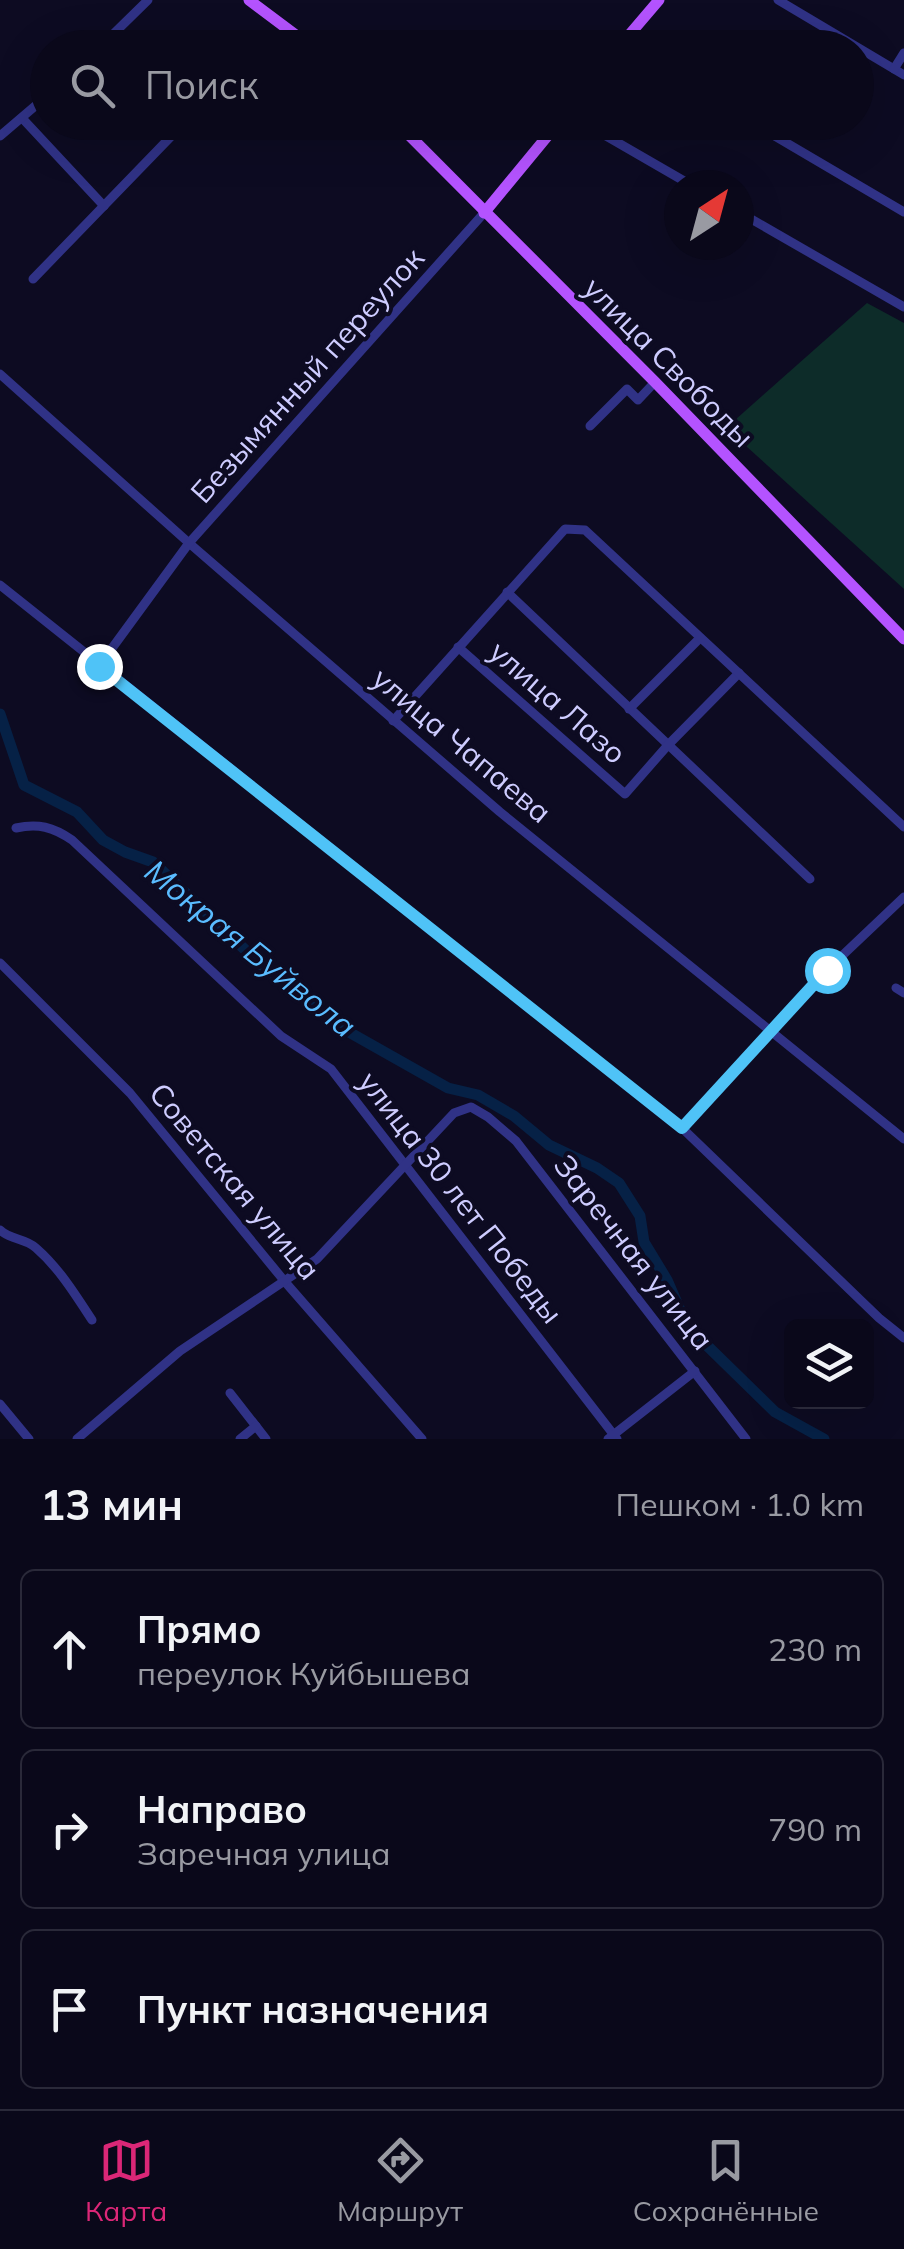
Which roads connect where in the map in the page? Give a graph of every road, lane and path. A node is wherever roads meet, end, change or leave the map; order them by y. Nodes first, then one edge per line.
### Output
1 (249, 0) edge
2 (659, 0) edge
3 (778, 0) edge
4 (148, 1) edge
5 (118, 30) edge
6 (289, 30) edge
7 (636, 30) edge
8 (828, 30) edge
9 (904, 53) edge
10 (874, 57) edge
11 (894, 69) junction
12 (904, 75) edge
13 (30, 111) edge
14 (22, 118) junction
15 (30, 127) edge
16 (0, 136) edge
17 (42, 140) edge
18 (168, 140) edge
19 (413, 140) edge
20 (544, 140) edge
21 (613, 140) edge
22 (782, 140) edge
23 (665, 170) edge
24 (104, 206) junction
25 (904, 212) edge
26 (484, 213) junction
27 (754, 221) edge
28 (32, 279) dead end
29 (904, 308) edge
30 (0, 374) edge
31 (656, 382) junction
32 (590, 426) dead end
33 (189, 543) junction
34 (0, 585) edge
35 (507, 592) junction
36 (700, 638) junction
37 (904, 639) edge
38 (458, 647) junction
39 (99, 666) junction
40 (739, 674) junction
41 (629, 709) junction
42 (394, 721) junction
43 (668, 745) junction
44 (904, 827) edge
45 (16, 828) dead end
46 (810, 879) dead end
47 (904, 897) edge
48 (0, 963) edge
49 (772, 1031) junction
50 (682, 1128) junction
51 (904, 1139) edge
52 (404, 1163) junction
53 (0, 1230) edge
54 (286, 1283) junction
55 (92, 1320) dead end
56 (904, 1338) edge
57 (694, 1371) junction
58 (230, 1394) dead end
59 (0, 1404) edge
60 (256, 1426) junction
61 (613, 1438) edge
62 (30, 1439) edge
63 (76, 1439) edge
64 (240, 1439) edge
65 (266, 1439) edge
66 (422, 1439) edge
67 (746, 1439) edge

1 - 6 main road
2 - 7 main road
3 - 8 street
4 - 5 street
9 - 11 street
10 - 11 street
11 - 12 street
13 - 14 street
14 - 15 street
14 - 16 street
17 - 24 street
18 - 24 street
19 - 26 main road, улица Свободы
20 - 26 main road, Безымянный переулок
21 - 23 street
22 - 25 street
24 - 28 street
26 - 31 main road, улица Свободы
26 - 33 street, Безымянный переулок
27 - 29 street
30 - 33 street, улица Чапаева
31 - 32 street
31 - 37 main road, улица Свободы
33 - 39 street, Безымянный переулок
33 - 42 street, улица Чапаева
34 - 39 street
35 - 36 street
35 - 38 street
35 - 41 street
36 - 40 street
36 - 41 street
38 - 42 street
38 - 43 street, улица Лазо
39 - 50 street
40 - 43 street
40 - 44 street
41 - 43 street
42 - 49 street, улица Чапаева
43 - 46 street
45 - 52 street, улица 30 лет Победы
47 - 49 street
48 - 54 street, Советская улица
49 - 50 street
49 - 51 street, улица Чапаева
50 - 56 street
52 - 54 street
52 - 57 street, Заречная улица
52 - 61 street, улица 30 лет Победы
53 - 55 street
54 - 63 street
54 - 66 street, Советская улица
57 - 61 street
57 - 67 street, Заречная улица
58 - 60 street
59 - 62 street
60 - 64 street
60 - 65 street

